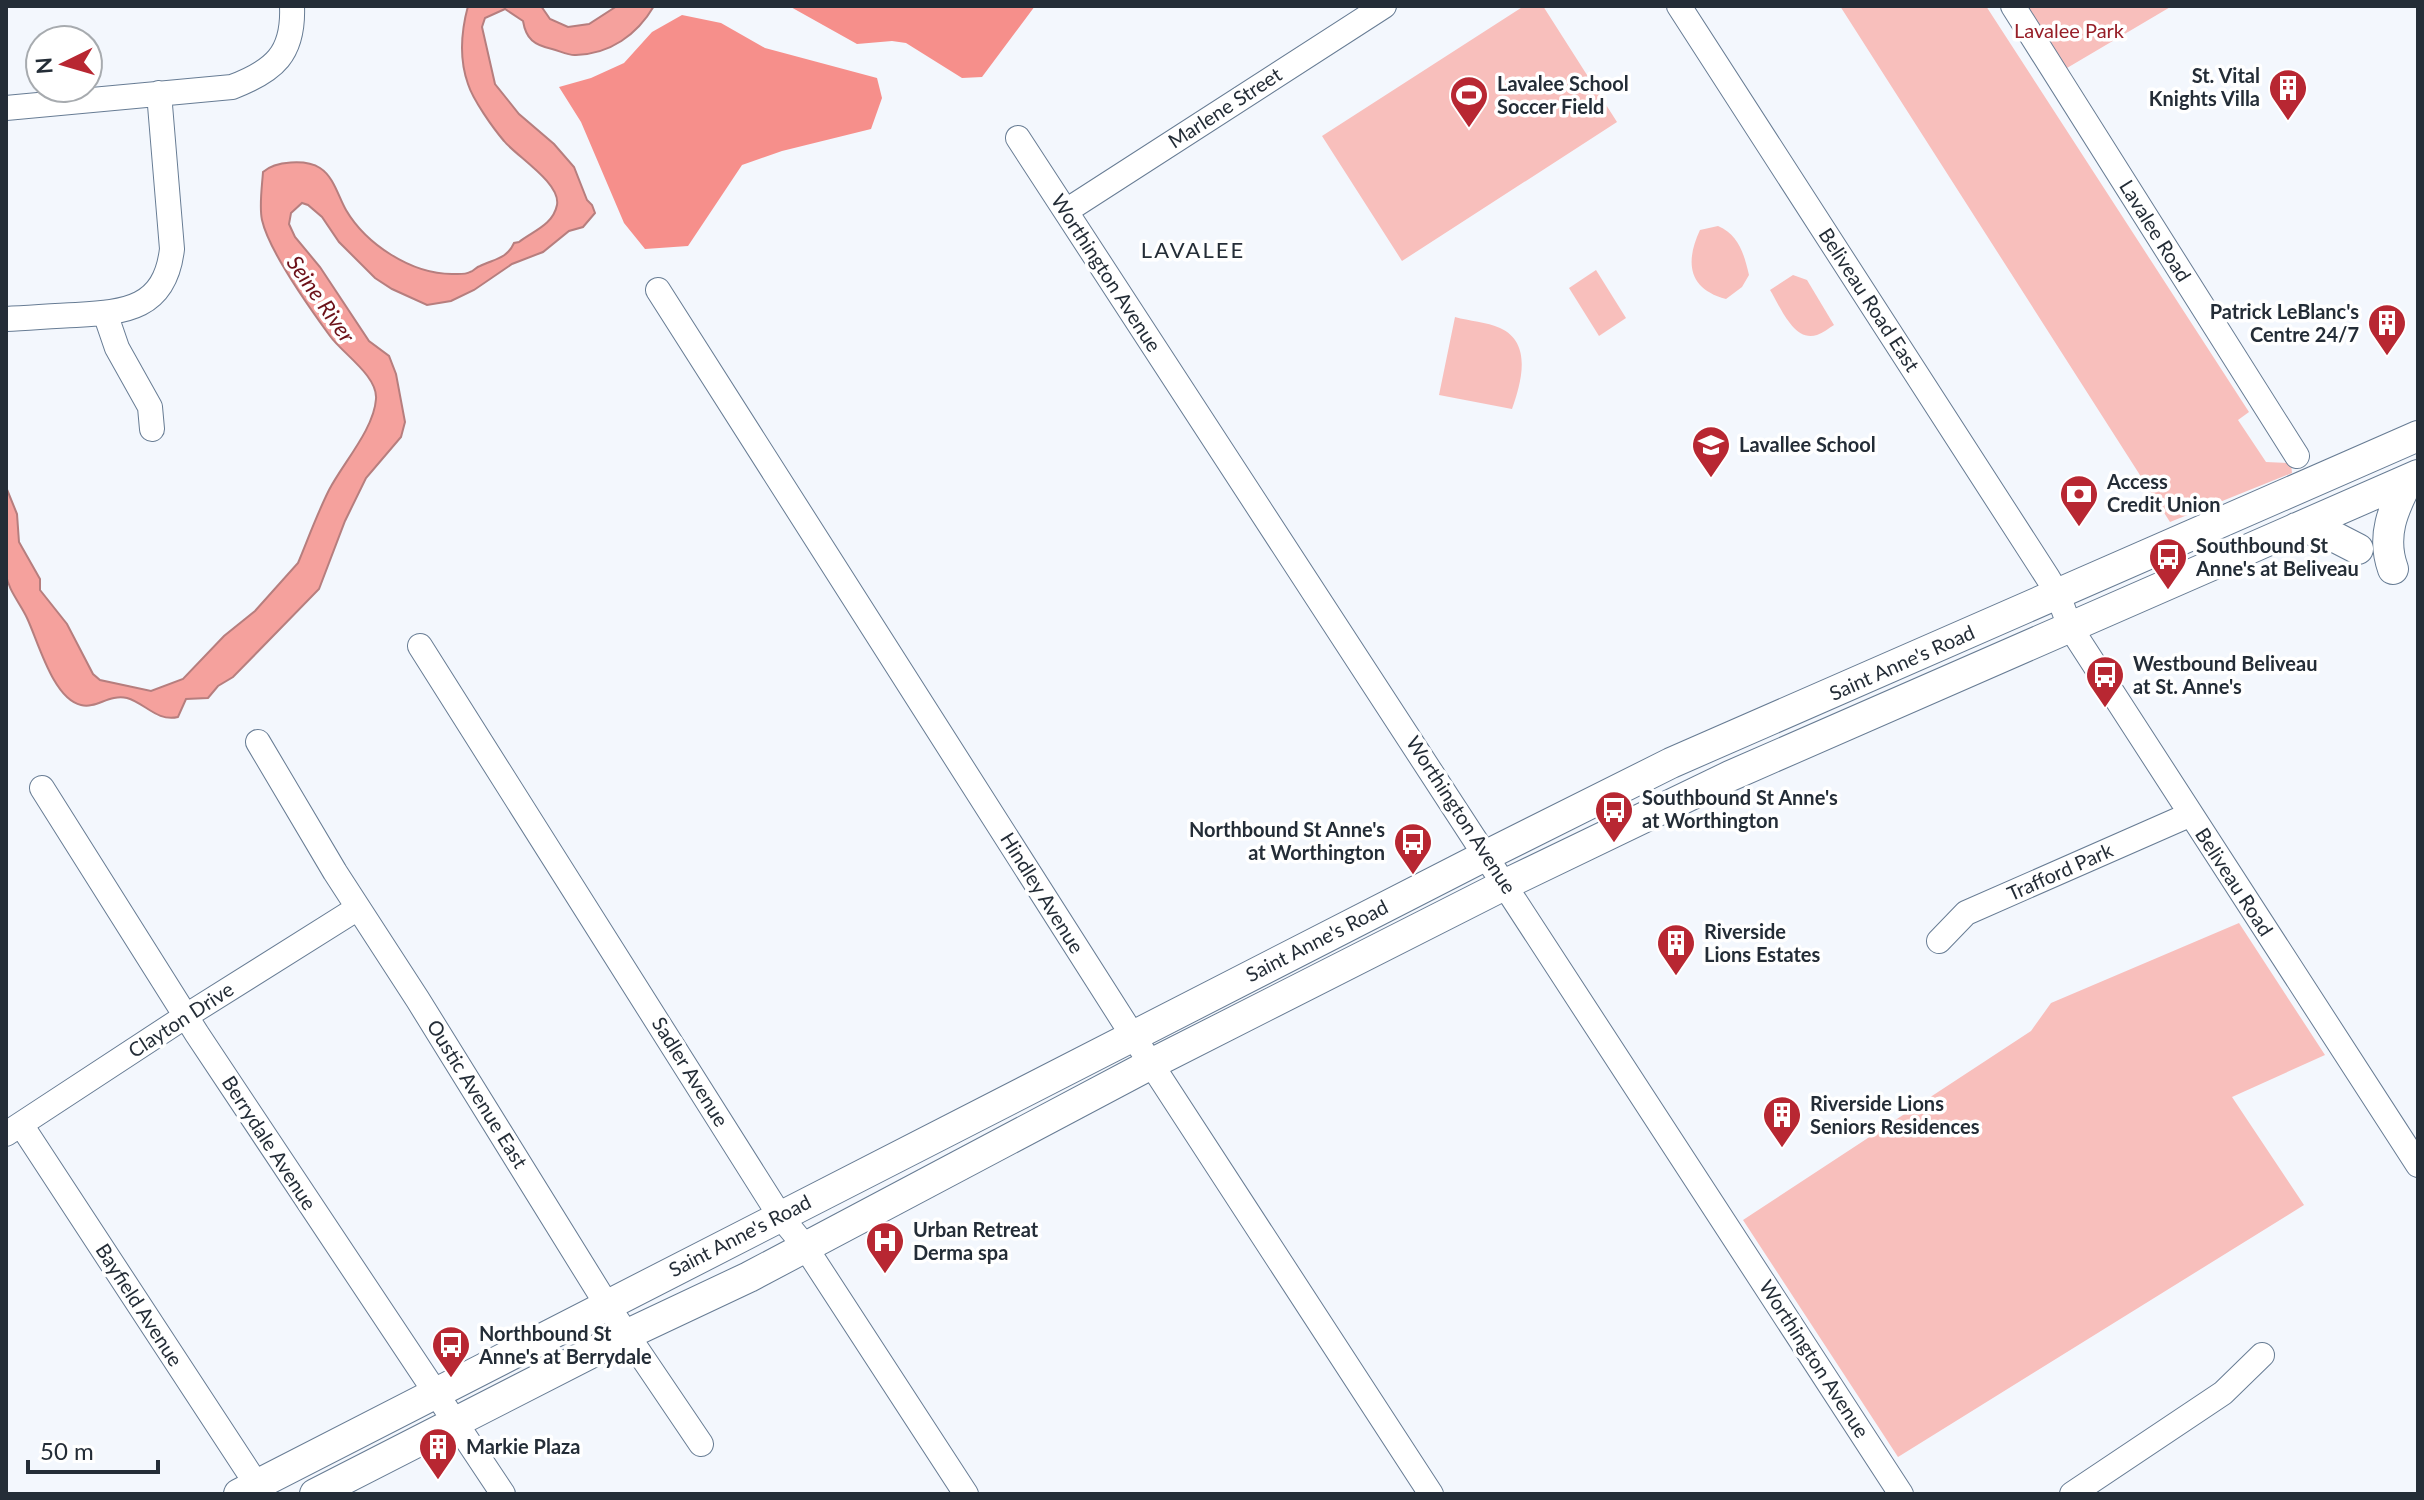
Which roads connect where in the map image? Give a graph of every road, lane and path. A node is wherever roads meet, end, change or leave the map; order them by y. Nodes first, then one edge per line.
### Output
1 (292, 6) edge
2 (1384, 6) edge
3 (1679, 6) edge
4 (2013, 6) edge
5 (159, 93) junction
6 (6, 108) edge
7 (1018, 138) dead end
8 (1066, 211) junction
9 (658, 290) dead end
10 (105, 313) junction
11 (6, 319) edge
12 (152, 429) dead end
13 (2418, 436) edge
14 (2297, 456) dead end
15 (2413, 477) edge
16 (2296, 528) junction
17 (2358, 549) dead end
18 (2393, 569) dead end
19 (2058, 595) junction
20 (2070, 627) junction
21 (420, 646) dead end
22 (258, 742) dead end
23 (42, 788) dead end
24 (2189, 815) junction
25 (1487, 855) junction
26 (1506, 884) junction
27 (358, 908) junction
28 (1939, 941) dead end
29 (186, 1016) junction
30 (1133, 1036) junction
31 (1151, 1064) junction
32 (14, 1130) edge
33 (2418, 1165) edge
34 (780, 1216) junction
35 (804, 1245) junction
36 (607, 1305) junction
37 (628, 1334) junction
38 (2262, 1355) dead end
39 (434, 1394) junction
40 (457, 1423) junction
41 (701, 1444) dead end
42 (248, 1489) edge
43 (315, 1494) edge
44 (503, 1494) edge
45 (966, 1494) edge
46 (1431, 1494) edge
47 (1901, 1494) edge
48 (2072, 1494) edge

1 - 5 street
2 - 8 street, Marlene Street
3 - 19 street, Beliveau Road East
4 - 14 street, Lavalee Road
5 - 6 street
5 - 10 street
7 - 8 street, Worthington Avenue
8 - 25 street, Worthington Avenue
9 - 30 street, Hindley Avenue
10 - 11 street
10 - 12 street
13 - 19 main road, Saint Anne's Road
15 - 16 main road, Saint Anne's Road
15 - 18 main road
16 - 17 main road
16 - 20 main road, Saint Anne's Road
19 - 20 street, Beliveau Road
19 - 25 main road, Saint Anne's Road
20 - 24 street, Beliveau Road
20 - 26 main road, Saint Anne's Road
21 - 34 street, Sadler Avenue
22 - 27 street, Oustic Avenue East
23 - 29 street, Berrydale Avenue
24 - 28 street, Trafford Park
24 - 33 street, Beliveau Road
25 - 26 street, Worthington Avenue
25 - 30 main road, Saint Anne's Road
26 - 31 main road, Saint Anne's Road
26 - 47 street, Worthington Avenue
27 - 29 street, Clayton Drive
27 - 36 street, Oustic Avenue East
29 - 32 street, Clayton Drive
29 - 39 street, Berrydale Avenue
30 - 31 street, Hindley Avenue
30 - 34 main road, Saint Anne's Road
31 - 35 main road, Saint Anne's Road
31 - 46 street, Hindley Avenue
32 - 42 street, Bayfield Avenue
34 - 35 street, Sadler Avenue
34 - 36 main road, Saint Anne's Road
35 - 37 main road, Saint Anne's Road
35 - 45 street, Sadler Avenue
36 - 37 street, Oustic Avenue East
36 - 39 main road, Saint Anne's Road
37 - 40 main road, Saint Anne's Road
37 - 41 street, Oustic Avenue East
38 - 48 street
39 - 40 street, Berrydale Avenue
39 - 42 main road, Saint Anne's Road
40 - 43 main road, Saint Anne's Road
40 - 44 street, Berrydale Avenue

